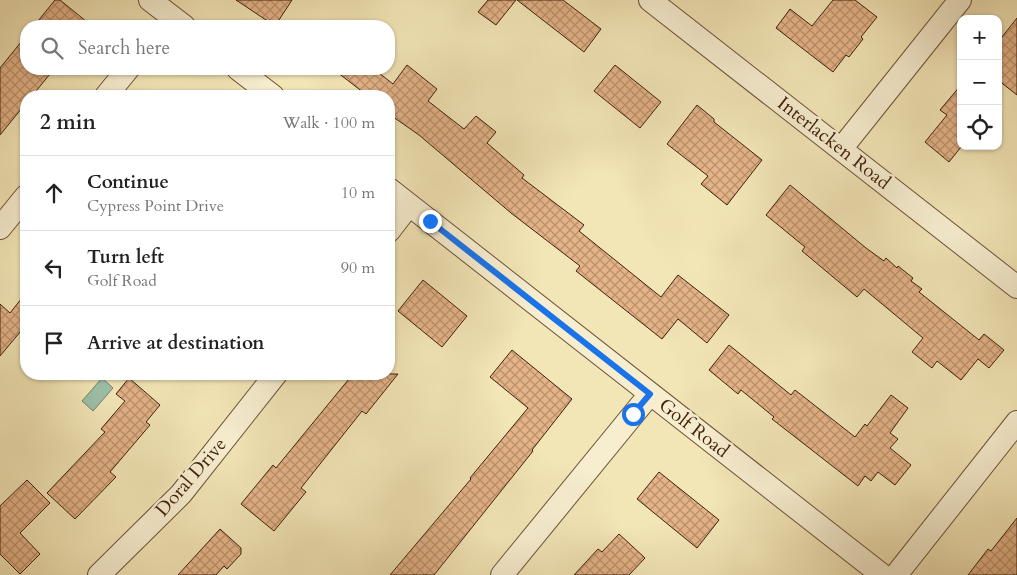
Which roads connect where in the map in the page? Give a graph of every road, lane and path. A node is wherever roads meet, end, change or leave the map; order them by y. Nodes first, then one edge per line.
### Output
1 (150, 0) edge
2 (650, 0) edge
3 (960, 0) edge
4 (175, 17) edge
5 (123, 75) edge
6 (246, 75) edge
7 (111, 90) edge
8 (265, 90) edge
9 (841, 149) junction
10 (395, 194) edge
11 (20, 203) edge
12 (409, 205) junction
13 (395, 223) edge
14 (0, 228) edge
15 (1017, 287) edge
16 (271, 380) edge
17 (650, 394) junction
18 (1017, 422) edge
19 (99, 575) edge
20 (502, 575) edge
21 (882, 575) edge
22 (896, 575) edge

1 - 4 street
2 - 9 street, Interlacken Road
3 - 9 street
5 - 7 street
6 - 8 street
9 - 15 street, Interlacken Road
10 - 12 street, Golf Road
11 - 14 street
12 - 13 street
12 - 17 street, Golf Road
16 - 19 street, Doral Drive
17 - 20 street
17 - 21 street, Golf Road
18 - 22 street

